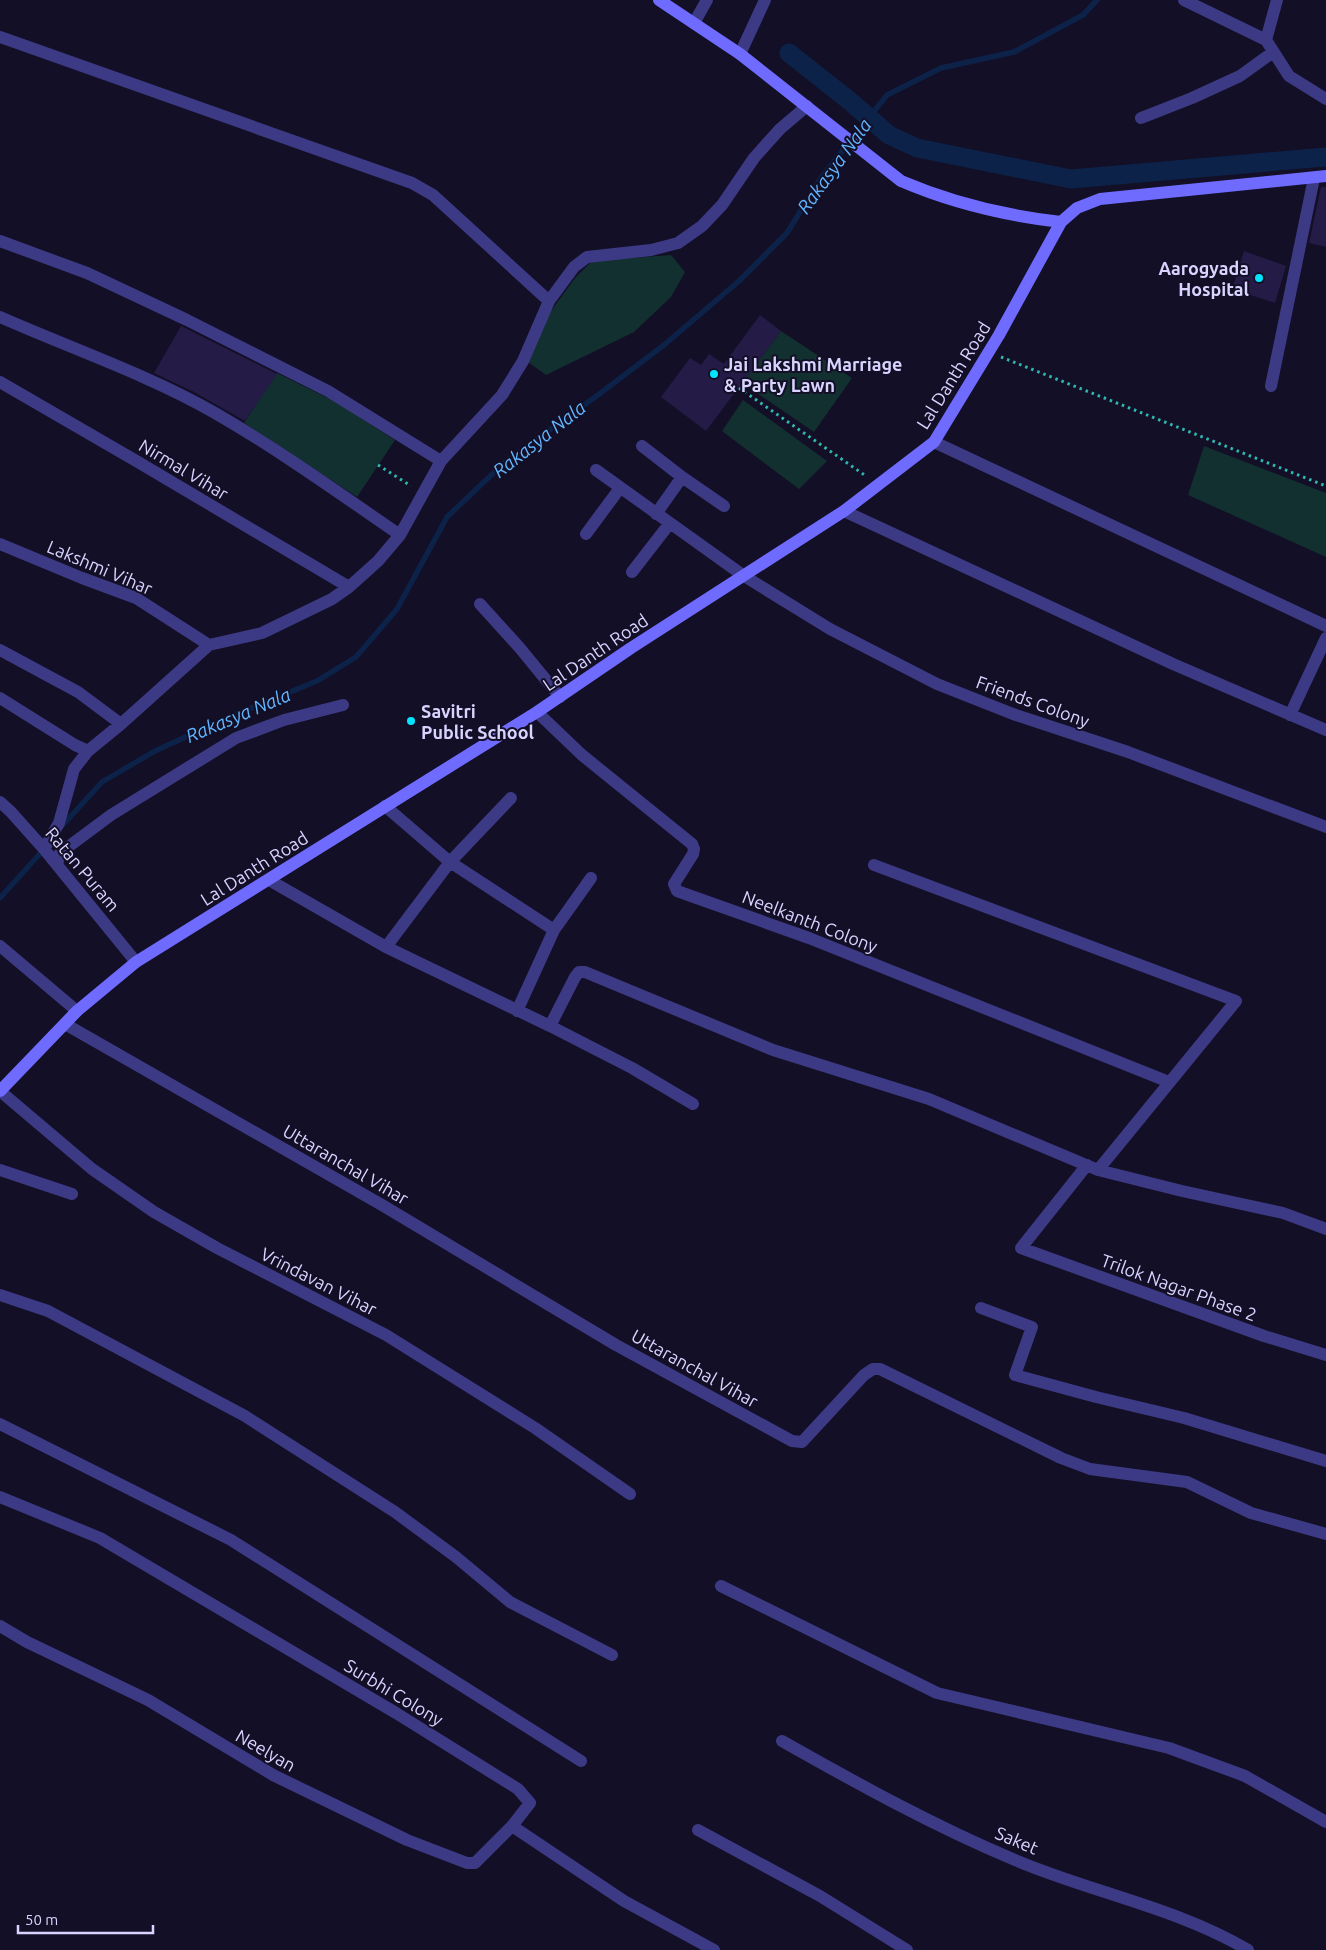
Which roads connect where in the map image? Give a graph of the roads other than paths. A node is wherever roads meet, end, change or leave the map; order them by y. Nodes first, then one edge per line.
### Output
1 (659, 0) edge
2 (707, 0) edge
3 (765, 0) edge
4 (1184, 0) edge
5 (1277, 0) edge
6 (694, 23) junction
7 (0, 37) edge
8 (1266, 40) junction
9 (1273, 52) junction
10 (740, 54) junction
11 (1326, 99) edge
12 (807, 106) junction
13 (1141, 118) dead end
14 (1320, 177) edge
15 (1061, 222) junction
16 (0, 240) edge
17 (549, 301) junction
18 (0, 317) edge
19 (0, 382) edge
20 (1271, 386) dead end
21 (934, 442) junction
22 (642, 446) dead end
23 (441, 461) junction
24 (596, 470) dead end
25 (682, 477) junction
26 (620, 488) junction
27 (724, 506) dead end
28 (844, 511) junction
29 (656, 514) junction
30 (670, 524) junction
31 (586, 534) dead end
32 (400, 535) junction
33 (0, 544) edge
34 (632, 572) dead end
35 (744, 576) junction
36 (349, 587) junction
37 (480, 604) dead end
38 (1326, 626) edge
39 (1326, 638) edge
40 (209, 644) junction
41 (0, 650) edge
42 (560, 697) junction
43 (0, 698) edge
44 (343, 705) dead end
45 (537, 712) junction
46 (1290, 714) junction
47 (121, 724) junction
48 (1326, 730) edge
49 (88, 751) junction
50 (511, 798) dead end
51 (0, 802) edge
52 (385, 806) junction
53 (1326, 826) edge
54 (44, 849) junction
55 (450, 862) junction
56 (57, 864) junction
57 (874, 865) dead end
58 (591, 878) dead end
59 (269, 880) junction
60 (554, 930) junction
61 (0, 946) edge
62 (386, 947) junction
63 (136, 962) junction
64 (517, 1011) junction
65 (77, 1012) junction
66 (65, 1024) junction
67 (550, 1026) junction
68 (1169, 1082) junction
69 (0, 1091) edge
70 (693, 1104) dead end
71 (1093, 1167) junction
72 (0, 1170) edge
73 (72, 1194) dead end
74 (1326, 1229) edge
75 (0, 1295) edge
76 (981, 1308) dead end
77 (1326, 1355) edge
78 (0, 1424) edge
79 (1326, 1461) edge
80 (630, 1494) dead end
81 (0, 1497) edge
82 (1326, 1534) edge
83 (720, 1586) dead end
84 (0, 1626) edge
85 (612, 1655) dead end
86 (782, 1741) dead end
87 (581, 1761) dead end
88 (1326, 1822) edge
89 (512, 1826) junction
90 (698, 1830) dead end
91 (714, 1950) edge
92 (907, 1950) edge
93 (1248, 1950) edge

1 - 6 street
2 - 6 street
3 - 10 street
4 - 8 street
5 - 8 street
6 - 10 street
7 - 17 street
8 - 9 street
9 - 11 street
9 - 13 street
10 - 12 street
12 - 15 street
12 - 17 street
14 - 15 street
14 - 20 street
15 - 21 street, Lal Danth Road
16 - 23 street
17 - 23 street
18 - 32 street
19 - 36 street, Nirmal Vihar
21 - 28 street, Lal Danth Road
21 - 38 street
22 - 25 street
23 - 32 street
24 - 26 street, Friends Colony
25 - 27 street
25 - 29 street
26 - 29 street, Friends Colony
26 - 31 street
28 - 35 street, Lal Danth Road
28 - 46 street
29 - 30 street, Friends Colony
30 - 34 street
30 - 35 street, Friends Colony
32 - 36 street
33 - 40 street, Lakshmi Vihar
35 - 42 street, Lal Danth Road
35 - 53 street, Friends Colony
36 - 40 street
37 - 42 street
39 - 46 street
40 - 47 street
41 - 47 street
42 - 45 street, Lal Danth Road
43 - 49 street
44 - 56 street
45 - 52 street, Lal Danth Road
45 - 68 street, Neelkanth Colony
46 - 48 street
47 - 49 street
49 - 54 street
50 - 55 street
51 - 54 street, Ratan Puram
52 - 55 street
52 - 59 street, Lal Danth Road
54 - 56 street, Ratan Puram
55 - 60 street
55 - 62 street
56 - 63 street, Ratan Puram
57 - 68 street
58 - 60 street
59 - 62 street
59 - 63 street, Lal Danth Road
60 - 64 street
61 - 65 street
62 - 64 street
63 - 65 street, Lal Danth Road
64 - 67 street
65 - 66 street, Lal Danth Road
66 - 69 street, Lal Danth Road
66 - 82 street, Uttaranchal Vihar
67 - 70 street
67 - 71 street
68 - 71 street
69 - 80 street, Vrindavan Vihar
71 - 74 street
71 - 77 street, Trilok Nagar Phase 2
72 - 73 street
75 - 85 street
76 - 79 street
78 - 87 street
81 - 89 street, Surbhi Colony
83 - 88 street
84 - 89 street, Neelyan
86 - 93 street, Saket
89 - 91 street
90 - 92 street

